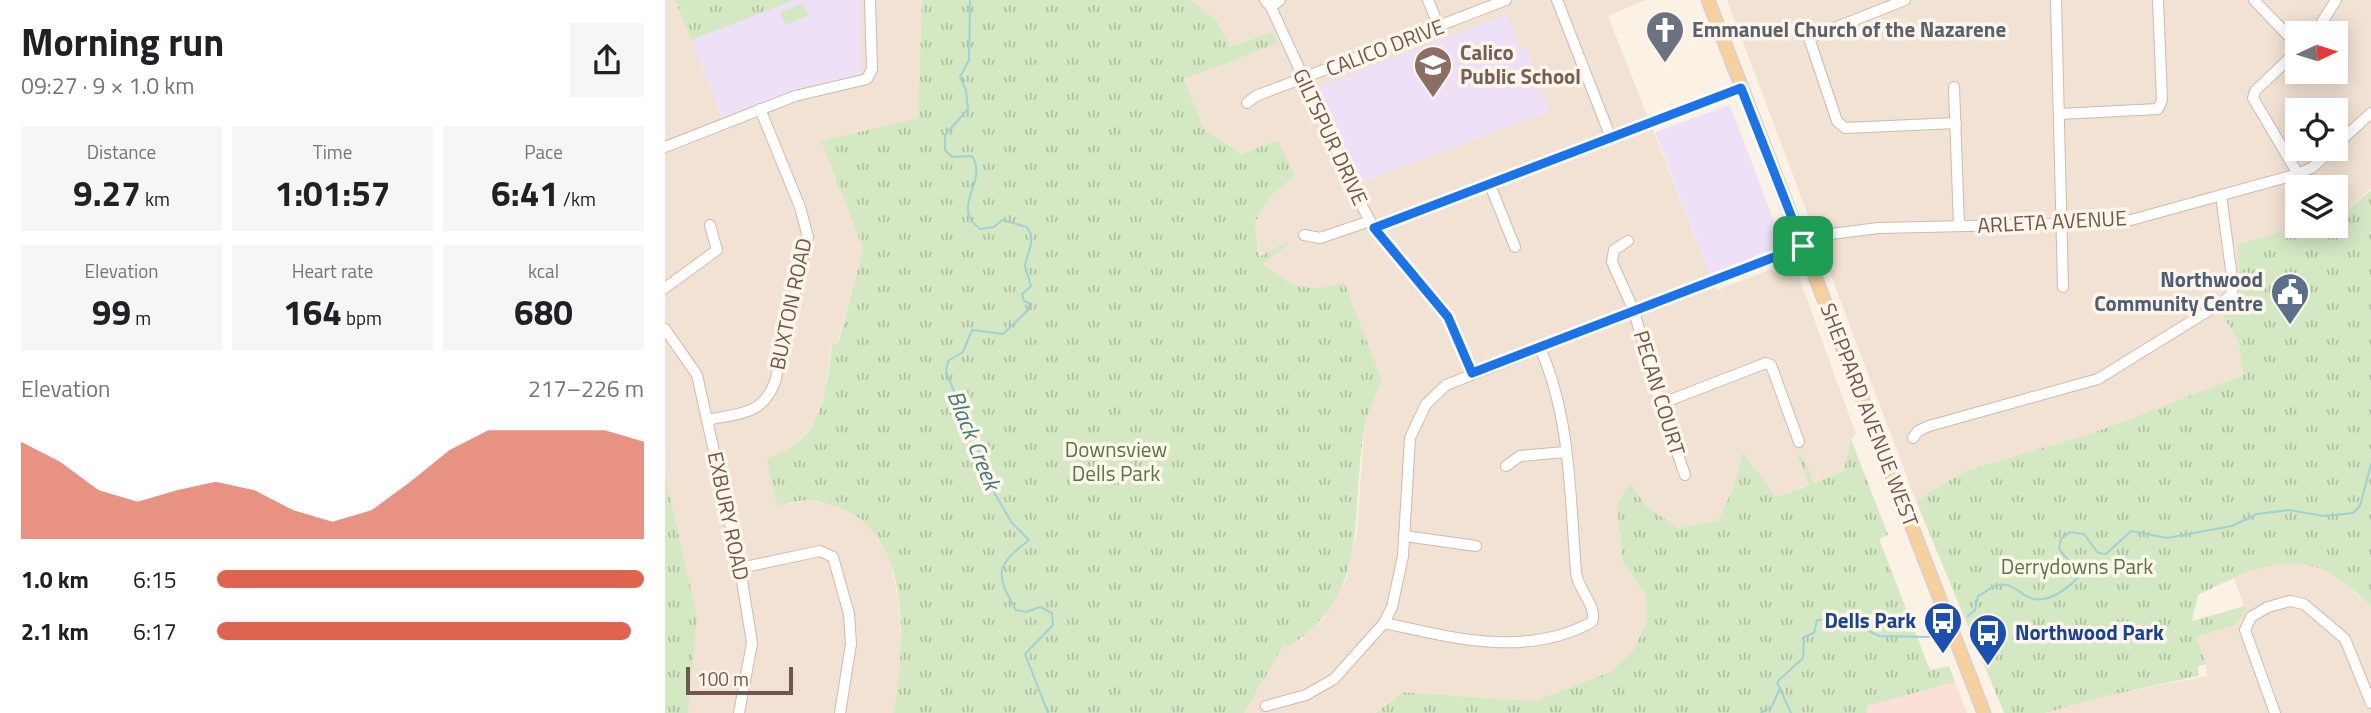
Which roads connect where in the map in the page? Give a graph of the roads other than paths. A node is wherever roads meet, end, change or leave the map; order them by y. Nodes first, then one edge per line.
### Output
1 (870, 0) edge
2 (1428, 0) edge
3 (1506, 0) edge
4 (1557, 0) edge
5 (1708, 0) edge
6 (1905, 0) edge
7 (2056, 0) edge
8 (2158, 0) edge
9 (2254, 0) edge
10 (2336, 0) edge
11 (1272, 2) edge
12 (2323, 21) edge
13 (1439, 27) junction
14 (2285, 34) edge
15 (2285, 61) edge
16 (1304, 79) junction
17 (1741, 88) junction
18 (1954, 88) dead end
19 (1247, 103) dead end
20 (760, 109) junction
21 (2371, 113) edge
22 (2059, 114) junction
23 (1956, 123) junction
24 (2348, 134) edge
25 (1611, 138) junction
26 (665, 146) edge
27 (2319, 161) edge
28 (2298, 174) junction
29 (1490, 185) junction
30 (2221, 195) junction
31 (1372, 224) junction
32 (2062, 224) junction
33 (710, 225) dead end
34 (1959, 226) junction
35 (1304, 235) dead end
36 (1628, 241) dead end
37 (1803, 246) junction
38 (1515, 247) dead end
39 (2063, 287) dead end
40 (665, 288) edge
41 (1634, 311) junction
42 (665, 329) edge
43 (1540, 348) junction
44 (1472, 373) junction
45 (1660, 404) junction
46 (707, 420) junction
47 (1913, 438) dead end
48 (1800, 442) dead end
49 (1566, 452) junction
50 (1506, 466) dead end
51 (1685, 475) dead end
52 (1405, 536) junction
53 (1476, 546) dead end
54 (740, 568) junction
55 (1384, 623) junction
56 (2370, 696) edge
57 (1266, 706) dead end
58 (739, 713) edge
59 (840, 713) edge
60 (1984, 713) edge
61 (2275, 713) edge

1 - 20 street
2 - 13 street
3 - 13 street, CALICO DRIVE
4 - 25 street
5 - 17 main road, SHEPPARD AVENUE WEST
6 - 23 street
7 - 22 street
8 - 22 street
9 - 14 street
10 - 12 street
11 - 16 street, GILTSPUR DRIVE
13 - 16 street, CALICO DRIVE
15 - 28 street
16 - 19 street, CALICO DRIVE
16 - 31 street, GILTSPUR DRIVE
17 - 25 street
17 - 37 main road, SHEPPARD AVENUE WEST
18 - 23 street
20 - 26 street
20 - 46 street, BUXTON ROAD
21 - 24 street
22 - 32 street
23 - 34 street
25 - 29 street
27 - 28 street, ARLETA AVENUE
28 - 30 street, ARLETA AVENUE
29 - 31 street
29 - 38 street
30 - 32 street, ARLETA AVENUE
30 - 47 street
31 - 35 street
31 - 44 street, GILTSPUR DRIVE
32 - 34 street, ARLETA AVENUE
32 - 39 street
33 - 40 street
34 - 37 street, ARLETA AVENUE
36 - 41 street, PECAN COURT
37 - 41 street, ARLETA AVENUE
37 - 60 main road, SHEPPARD AVENUE WEST
41 - 43 street, ARLETA AVENUE
41 - 45 street, PECAN COURT
42 - 46 street, EXBURY ROAD
43 - 44 street, ARLETA AVENUE
43 - 49 street
44 - 52 street, ARLETA AVENUE
45 - 48 street
45 - 51 street, PECAN COURT
46 - 54 street, EXBURY ROAD
49 - 50 street
49 - 55 street
52 - 53 street
52 - 55 street, ARLETA AVENUE
54 - 58 street, EXBURY ROAD
54 - 59 street
55 - 57 street
56 - 61 street

